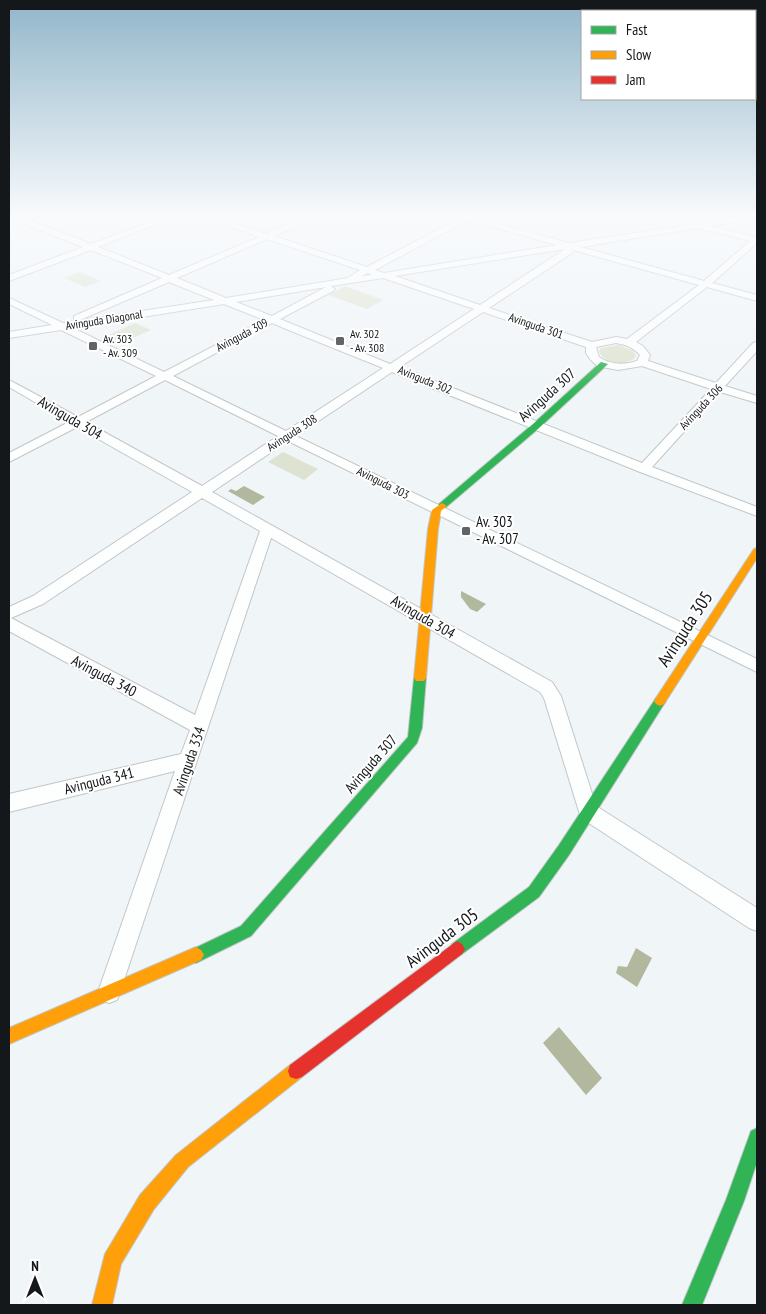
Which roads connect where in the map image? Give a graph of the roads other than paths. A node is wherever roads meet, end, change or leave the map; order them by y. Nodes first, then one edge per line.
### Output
1 (159, 274) edge
2 (177, 274) edge
3 (357, 274) edge
4 (382, 274) edge
5 (397, 274) edge
6 (534, 274) edge
7 (675, 274) edge
8 (717, 274) edge
9 (387, 276) junction
10 (168, 278) junction
11 (343, 283) junction
12 (707, 283) junction
13 (757, 298) edge
14 (9, 301) edge
15 (225, 301) junction
16 (483, 308) junction
17 (272, 319) junction
18 (62, 326) junction
19 (9, 335) edge
20 (630, 342) junction
21 (591, 345) junction
22 (757, 345) edge
23 (642, 363) junction
24 (604, 364) junction
25 (393, 368) junction
26 (163, 376) junction
27 (10, 385) edge
28 (720, 388) junction
29 (757, 400) edge
30 (76, 421) junction
31 (536, 426) junction
32 (288, 435) junction
33 (9, 458) edge
34 (644, 469) junction
35 (202, 492) junction
36 (437, 510) junction
37 (757, 512) edge
38 (267, 530) junction
39 (757, 551) edge
40 (9, 613) edge
41 (425, 618) junction
42 (9, 622) edge
43 (701, 638) junction
44 (757, 666) edge
45 (201, 727) junction
46 (189, 760) junction
47 (9, 804) edge
48 (588, 812) junction
49 (757, 920) edge
50 (109, 992) junction
51 (9, 1036) edge
52 (757, 1137) edge
53 (102, 1305) edge
54 (692, 1305) edge

1 - 10 street, Avinguda 302
2 - 10 street
3 - 11 street, Avinguda 309
4 - 9 street, Avinguda 301
5 - 9 street, Avinguda Diagonal
6 - 16 street, Avinguda 308
7 - 12 street
8 - 12 street
9 - 11 street, Avinguda Diagonal
9 - 16 street, Avinguda 301
10 - 15 street, Avinguda 302
10 - 18 street
11 - 15 street, Avinguda Diagonal
11 - 17 street, Avinguda 309
12 - 13 street
12 - 20 street
14 - 18 street, Avinguda 303
15 - 17 street, Avinguda 302
15 - 18 street, Avinguda Diagonal
16 - 21 street, Avinguda 301
16 - 25 street, Avinguda 308
17 - 25 street, Avinguda 302
17 - 26 street, Avinguda 309
18 - 19 street, Avinguda Diagonal
18 - 26 street, Avinguda 303
20 - 21 street
20 - 23 street
21 - 24 street
22 - 28 street, Avinguda 306
23 - 24 street
23 - 28 street
24 - 31 street, Avinguda 307
25 - 31 street, Avinguda 302
25 - 32 street, Avinguda 308
26 - 30 street, Avinguda 309
26 - 32 street, Avinguda 303
27 - 30 street, Avinguda 304
28 - 29 street
28 - 34 street, Avinguda 306
30 - 33 street, Avinguda 309
30 - 35 street, Avinguda 304
31 - 34 street, Avinguda 302
31 - 36 street, Avinguda 307
32 - 35 street, Avinguda 308
32 - 36 street, Avinguda 303
34 - 37 street, Avinguda 302
35 - 38 street, Avinguda 304
35 - 40 street, Avinguda 308
36 - 41 street, Avinguda 307
36 - 43 street, Avinguda 303
38 - 41 street, Avinguda 304
38 - 45 street, Avinguda 334
39 - 43 street, Avinguda 305
41 - 48 street, Avinguda 304
41 - 50 street, Avinguda 307
42 - 45 street, Avinguda 340
43 - 44 street, Avinguda 303
43 - 48 street, Avinguda 305
45 - 46 street, Avinguda 334
46 - 47 street, Avinguda 341
46 - 50 street, Avinguda 334
48 - 49 street
48 - 53 street, Avinguda 305
50 - 51 street, Avinguda 307
52 - 54 street

